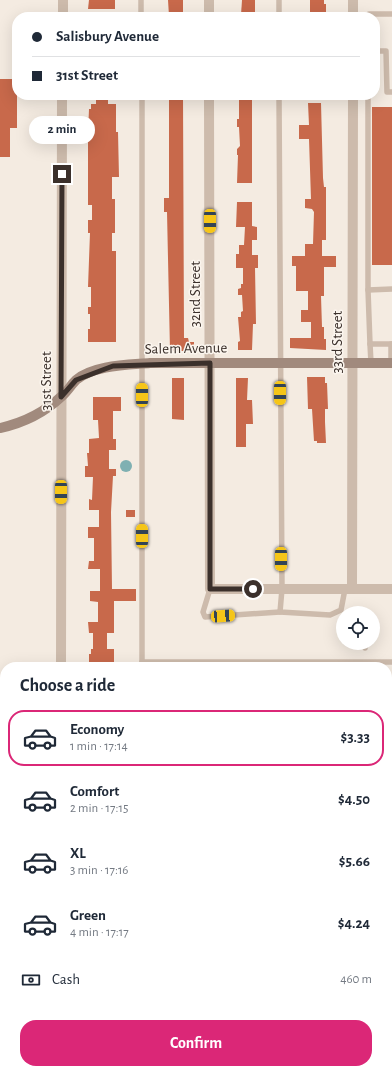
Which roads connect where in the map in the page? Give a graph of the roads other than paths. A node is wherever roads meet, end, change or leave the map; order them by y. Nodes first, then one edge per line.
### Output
1 (63, 0) edge
2 (141, 0) edge
3 (209, 0) edge
4 (279, 0) edge
5 (353, 0) edge
6 (63, 12) edge
7 (141, 12) edge
8 (209, 12) edge
9 (279, 12) edge
10 (353, 12) edge
11 (380, 14) edge
12 (392, 14) edge
13 (389, 51) edge
14 (392, 92) edge
15 (62, 100) edge
16 (142, 100) edge
17 (209, 100) edge
18 (279, 100) edge
19 (353, 100) edge
20 (368, 100) edge
21 (392, 289) edge
22 (368, 290) junction
23 (370, 344) junction
24 (392, 344) edge
25 (392, 362) edge
26 (210, 363) junction
27 (280, 363) junction
28 (352, 363) junction
29 (371, 363) junction
30 (143, 364) junction
31 (61, 397) junction
32 (0, 428) edge
33 (210, 589) junction
34 (282, 589) junction
35 (349, 589) junction
36 (392, 589) edge
37 (345, 606) edge
38 (280, 612) junction
39 (336, 614) edge
40 (62, 662) edge
41 (142, 662) edge

1 - 6 street
2 - 7 lane
3 - 8 street
4 - 9 lane
5 - 10 street
11 - 12 lane
13 - 14 lane
15 - 31 street, 31st Street
16 - 30 lane
17 - 26 street, 32nd Street
18 - 27 lane
19 - 28 street, 33rd Street
20 - 22 lane
21 - 22 lane
22 - 23 lane
23 - 24 lane
23 - 29 lane
24 - 25 lane
25 - 29 street, Salem Avenue
26 - 27 street, Salem Avenue
26 - 30 street, Salem Avenue
26 - 33 street, 32nd Street
27 - 28 street, Salem Avenue
27 - 34 lane
28 - 29 street, Salem Avenue
28 - 35 street, 33rd Street
30 - 31 street, Salem Avenue
30 - 41 lane
31 - 32 street, Salem Avenue
31 - 40 street, 31st Street
33 - 34 street
33 - 38 lane
34 - 35 street
34 - 38 lane
35 - 36 street
35 - 37 lane
38 - 39 lane

